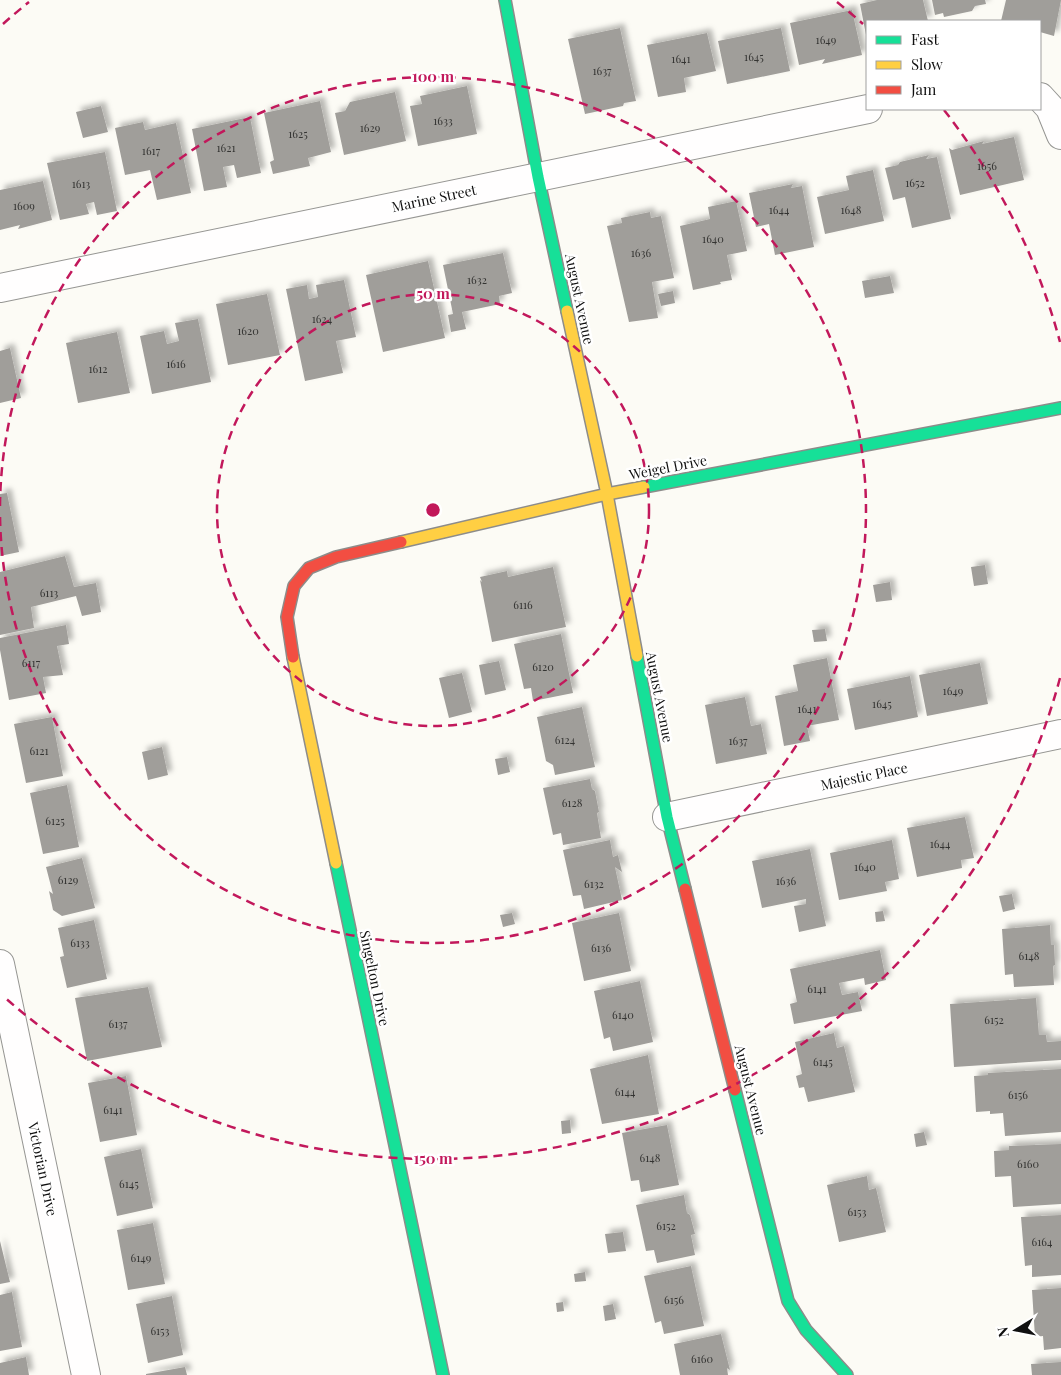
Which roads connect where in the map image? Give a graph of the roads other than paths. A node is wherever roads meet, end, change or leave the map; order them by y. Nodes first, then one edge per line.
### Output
1 (505, 0) edge
2 (1041, 98) edge
3 (866, 109) edge
4 (1061, 134) edge
5 (538, 177) junction
6 (0, 288) edge
7 (1061, 408) edge
8 (608, 494) junction
9 (294, 586) joint
10 (1061, 734) edge
11 (667, 817) junction
12 (0, 964) edge
13 (86, 1375) edge
14 (443, 1375) edge
15 (847, 1375) edge

1 - 5 street, August Avenue
2 - 4 street
3 - 5 street, Marine Street
5 - 6 street, Marine Street
5 - 8 street, August Avenue
7 - 8 street, Weigel Drive
8 - 9 street, Weigel Drive
8 - 11 street, August Avenue
9 - 14 street, Singelton Drive
10 - 11 street, Majestic Place
11 - 15 street, August Avenue
12 - 13 street, Victorian Drive

